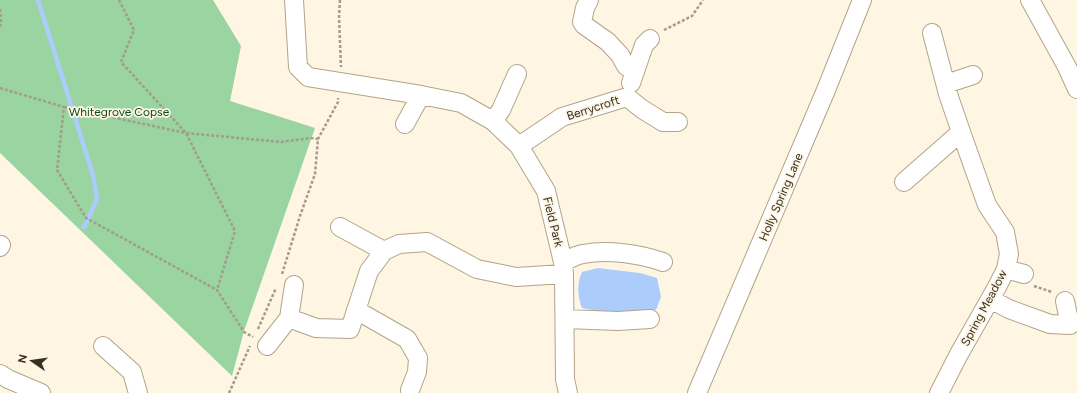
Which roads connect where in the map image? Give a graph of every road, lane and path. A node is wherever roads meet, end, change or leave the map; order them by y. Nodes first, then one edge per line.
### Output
1 (119, 0) edge
2 (294, 0) edge
3 (340, 0) edge
4 (589, 0) edge
5 (703, 0) edge
6 (862, 0) edge
7 (1030, 0) edge
8 (0, 9) edge
9 (0, 26) edge
10 (932, 33) dead end
11 (650, 38) joint
12 (341, 61) dead end
13 (635, 72) junction
14 (518, 74) dead end
15 (972, 75) dead end
16 (946, 84) junction
17 (0, 88) edge
18 (1077, 89) edge
19 (421, 95) junction
20 (626, 97) junction
21 (338, 102) dead end
22 (64, 107) junction
23 (493, 121) junction
24 (678, 122) dead end
25 (405, 124) dead end
26 (961, 132) junction
27 (186, 134) junction
28 (318, 139) junction
29 (519, 146) junction
30 (904, 182) dead end
31 (340, 227) dead end
32 (384, 251) junction
33 (663, 262) dead end
34 (564, 268) junction
35 (1006, 269) junction
36 (1024, 274) joint
37 (284, 282) junction
38 (217, 290) junction
39 (1061, 296) joint
40 (990, 299) junction
41 (356, 310) junction
42 (289, 318) junction
43 (565, 319) junction
44 (650, 319) dead end
45 (257, 343) junction
46 (102, 346) dead end
47 (3, 380) edge
48 (410, 390) dead end
49 (41, 393) edge
50 (138, 393) edge
51 (229, 393) edge
52 (568, 393) edge
53 (697, 393) edge
54 (939, 393) edge

1 - 27 path
2 - 19 street, Field Park
3 - 12 path
4 - 13 street
5 - 11 path
6 - 53 street, Holly Spring Lane
7 - 18 street
8 - 9 path
10 - 16 street, Spring Meadow
11 - 13 street, Berrycroft
13 - 20 street, Berrycroft
14 - 23 street
15 - 16 street
16 - 26 street, Spring Meadow
17 - 22 path
19 - 23 street, Field Park
19 - 25 street
20 - 24 street, Berrycroft
20 - 29 street, Berrycroft
21 - 28 path
22 - 27 path
22 - 38 path
23 - 29 street, Field Park
26 - 30 street
26 - 35 street, Spring Meadow
27 - 28 path
27 - 38 path
28 - 37 path
29 - 34 street, Field Park
31 - 32 street
32 - 34 street
32 - 41 street
33 - 34 street
34 - 43 street, Field Park
35 - 36 street
35 - 40 street, Spring Meadow
36 - 39 path
37 - 42 street
37 - 45 path
38 - 45 path
39 - 40 street
40 - 54 street, Spring Meadow
41 - 42 street
41 - 48 street
42 - 45 street
43 - 44 street
43 - 52 street, Field Park
45 - 51 path
46 - 50 street
47 - 49 street

